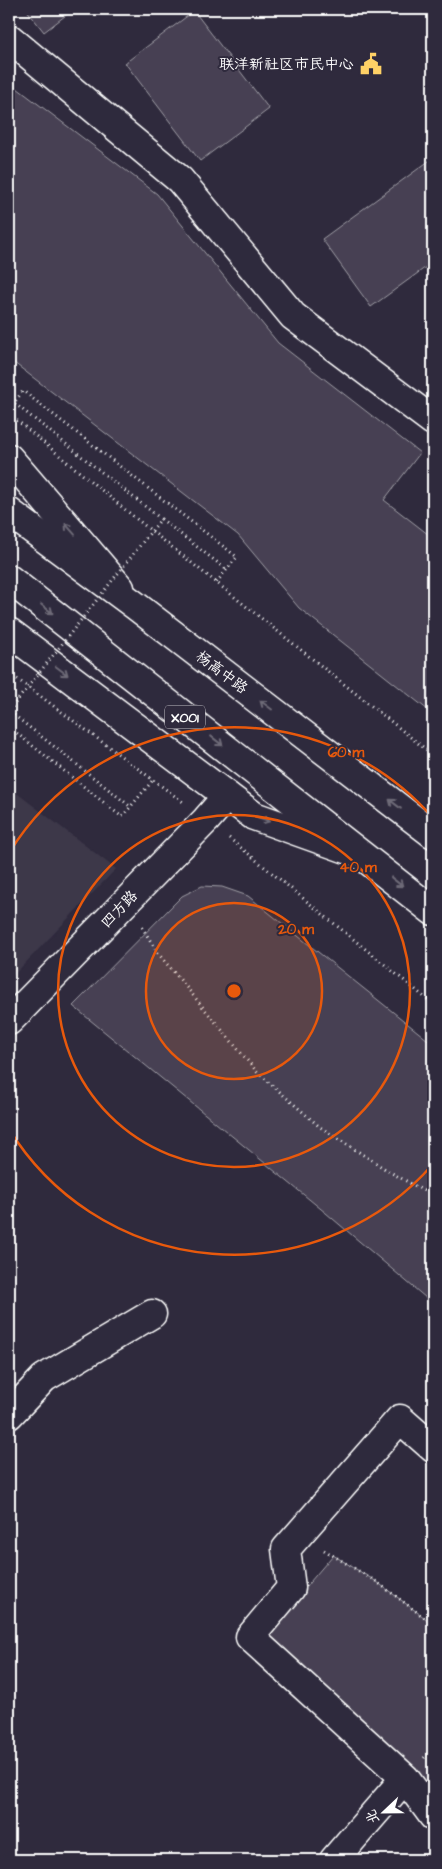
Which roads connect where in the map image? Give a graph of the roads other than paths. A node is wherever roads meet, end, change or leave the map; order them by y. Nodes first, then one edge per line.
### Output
1 (9, 38) edge
2 (433, 421) edge
3 (9, 458) edge
4 (9, 512) edge
5 (9, 579) edge
6 (136, 606) junction
7 (9, 632) edge
8 (227, 796) junction
9 (433, 834) edge
10 (361, 854) junction
11 (433, 911) edge
12 (9, 1020) edge
13 (152, 1314) dead end
14 (9, 1416) edge
15 (433, 1448) edge
16 (405, 1778) junction
17 (433, 1816) edge
18 (334, 1860) edge

1 - 2 main road
6 -> 3 main road
4 - 6 main road, 杨高中路
5 -> 10 main road, X001
9 -> 6 main road, 杨高中路
7 -> 8 main road, X001
8 -> 10 main road, X001
8 - 12 main road, 四方路
10 -> 11 main road, X001
13 - 14 main road
15 - 16 main road
16 - 17 main road
16 - 18 main road

